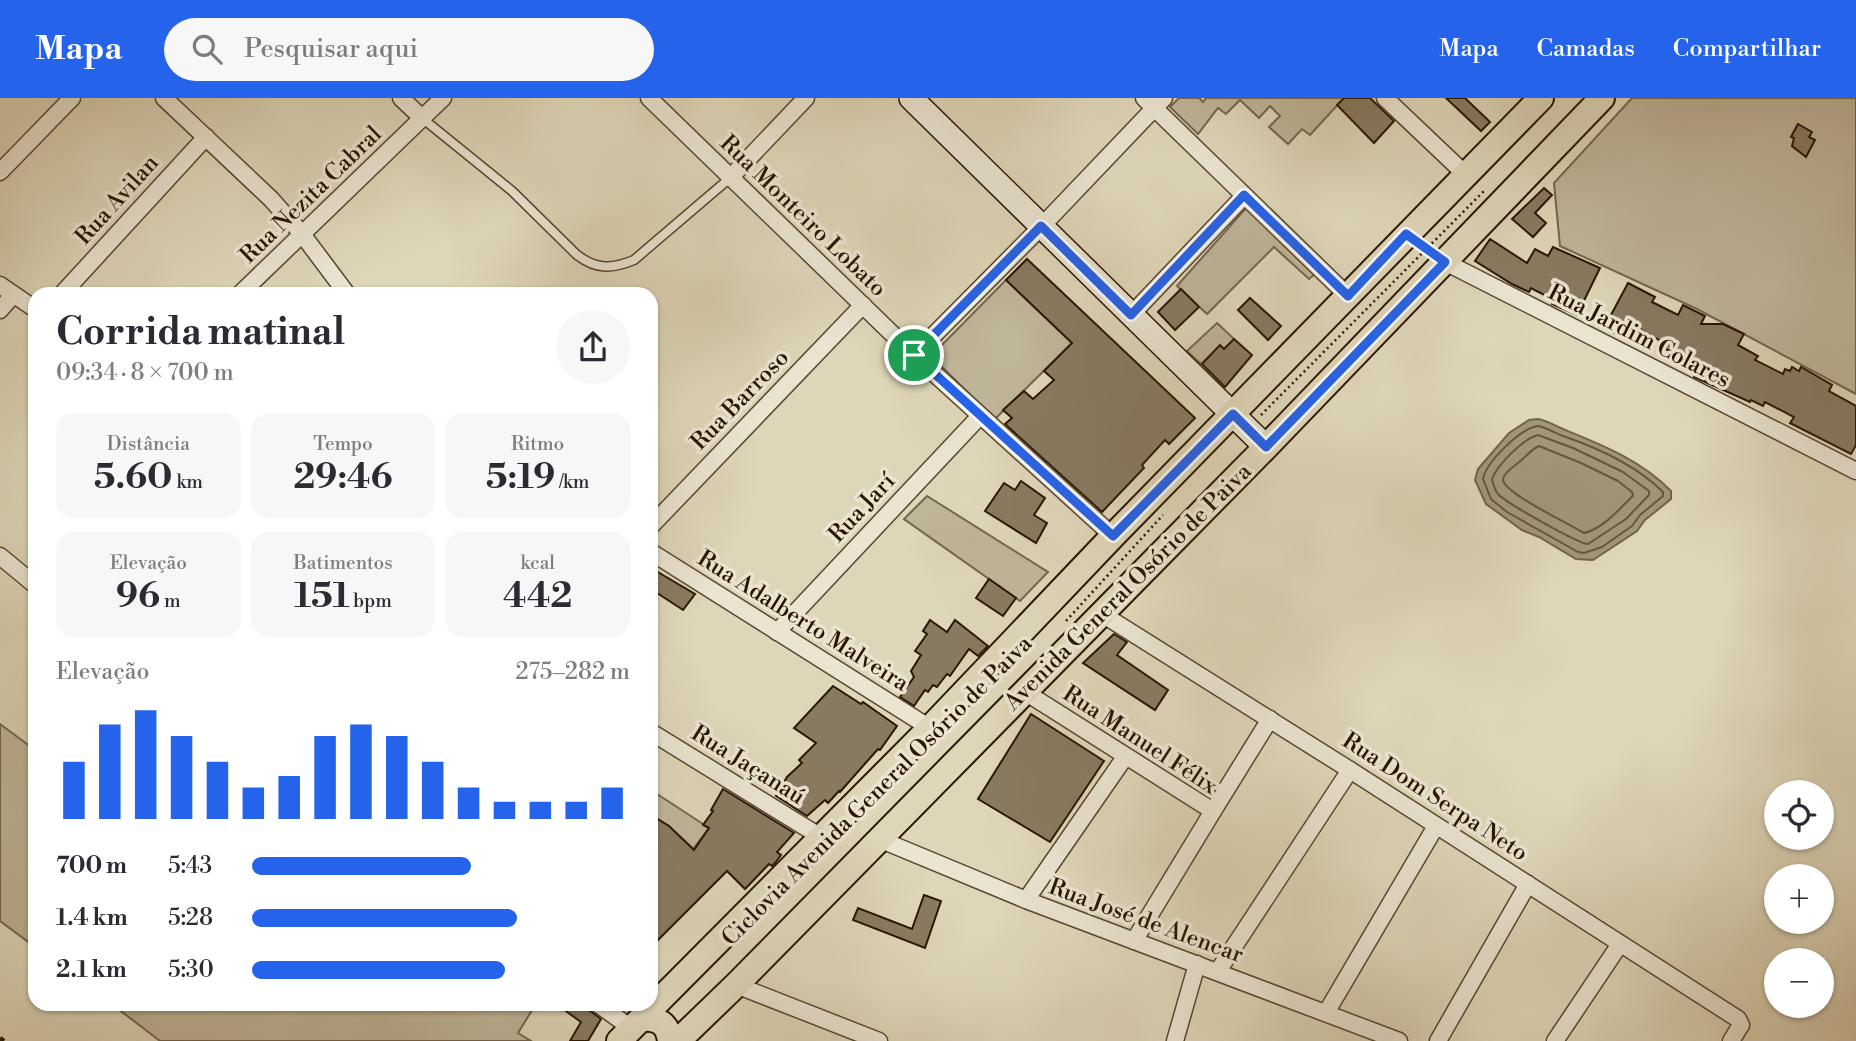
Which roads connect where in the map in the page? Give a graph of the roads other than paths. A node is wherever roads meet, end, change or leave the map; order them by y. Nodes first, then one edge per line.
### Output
1 (72, 98) edge
2 (164, 98) edge
3 (401, 98) edge
4 (443, 98) edge
5 (649, 98) edge
6 (806, 98) edge
7 (911, 98) edge
8 (1385, 98) edge
9 (1541, 98) edge
10 (1602, 98) edge
11 (1154, 101) edge
12 (422, 118) junction
13 (206, 137) junction
14 (0, 172) edge
15 (1465, 174) junction
16 (730, 178) junction
17 (1244, 195) junction
18 (1041, 226) junction
19 (302, 234) junction
20 (1445, 262) junction
21 (68, 287) edge
22 (247, 287) edge
23 (342, 287) edge
24 (6, 290) edge
25 (1348, 296) junction
26 (28, 304) edge
27 (863, 305) junction
28 (0, 310) edge
29 (1131, 315) junction
30 (914, 355) junction
31 (980, 416) junction
32 (1240, 421) junction
33 (1266, 447) junction
34 (1856, 471) edge
35 (658, 519) edge
36 (1113, 536) junction
37 (0, 556) edge
38 (658, 556) edge
39 (28, 579) edge
40 (1102, 614) junction
41 (777, 632) junction
42 (1025, 692) junction
43 (1270, 719) junction
44 (930, 728) junction
45 (658, 736) edge
46 (1125, 757) junction
47 (1350, 770) junction
48 (1213, 810) junction
49 (1436, 826) junction
50 (821, 837) junction
51 (879, 839) junction
52 (1528, 884) junction
53 (1026, 900) junction
54 (1134, 941) junction
55 (1620, 944) junction
56 (715, 946) junction
57 (1197, 964) junction
58 (1218, 971) junction
59 (736, 985) junction
60 (658, 1002) edge
61 (607, 1011) edge
62 (648, 1011) edge
63 (1326, 1013) junction
64 (630, 1029) edge
65 (670, 1041) edge
66 (678, 1041) edge
67 (880, 1041) edge
68 (1175, 1041) edge
69 (1399, 1041) edge
70 (1438, 1041) edge
71 (1555, 1041) edge
72 (1731, 1041) edge

1 - 14 street
2 - 13 street
3 - 12 street
4 - 12 street, Rua Nezita Cabral
5 - 16 street, Rua Monteiro Lobato
6 - 16 street
7 - 18 street
8 - 15 street
9 - 15 main road, Avenida General Osório de Paiva
10 - 20 main road, Avenida General Osório de Paiva
11 - 17 street
11 - 18 street
12 - 16 lane
12 - 19 street, Rua Nezita Cabral
13 - 19 street
13 - 21 street, Rua Avilan
15 - 25 main road, Avenida General Osório de Paiva
16 - 27 street, Rua Monteiro Lobato
17 - 25 street
17 - 29 street
18 - 29 street
18 - 30 street
19 - 22 street, Rua Nezita Cabral
19 - 23 street
20 - 33 main road, Avenida General Osório de Paiva
20 - 34 street, Rua Jardim Colares
24 - 26 street
24 - 28 street
25 - 32 main road, Avenida General Osório de Paiva
27 - 30 street, Rua Monteiro Lobato
27 - 35 street, Rua Barroso
29 - 32 street
30 - 31 street, Rua Monteiro Lobato
31 - 36 street, Rua Monteiro Lobato
31 - 41 street, Rua Jarí
32 - 33 street
32 - 36 main road, Avenida General Osório de Paiva
33 - 40 main road, Avenida General Osório de Paiva
36 - 44 main road, Avenida General Osório de Paiva
37 - 39 street
38 - 41 street, Rua Adalberto Malveira
40 - 42 main road, Avenida General Osório de Paiva
40 - 43 street, Rua Dom Serpa Neto
41 - 44 street, Rua Adalberto Malveira
42 - 46 street, Rua Manuel Félix
42 - 51 main road, Avenida General Osório de Paiva
43 - 47 street, Rua Dom Serpa Neto
43 - 48 street
44 - 50 main road, Avenida General Osório de Paiva
45 - 50 street, Rua Jaçanaú
46 - 48 street, Rua Manuel Félix
46 - 53 street
47 - 49 street, Rua Dom Serpa Neto
47 - 58 street
48 - 54 street, Rua Manuel Félix
49 - 52 street, Rua Dom Serpa Neto
49 - 63 street
50 - 56 main road, Avenida General Osório de Paiva
51 - 53 street, Rua José de Alencar
51 - 59 main road, Avenida General Osório de Paiva
52 - 55 street, Rua Dom Serpa Neto
52 - 70 street
53 - 54 street, Rua José de Alencar
54 - 57 street, Rua José de Alencar
55 - 71 street
55 - 72 street, Rua Dom Serpa Neto
56 - 59 main road
56 - 60 main road, Avenida General Osório de Paiva
57 - 58 street, Rua José de Alencar
57 - 68 street
58 - 63 street, Rua José de Alencar
59 - 66 main road, Avenida General Osório de Paiva
59 - 67 street
61 - 64 street
62 - 64 main road, Avenida General Osório de Paiva
63 - 69 street, Rua José de Alencar
64 - 65 main road

